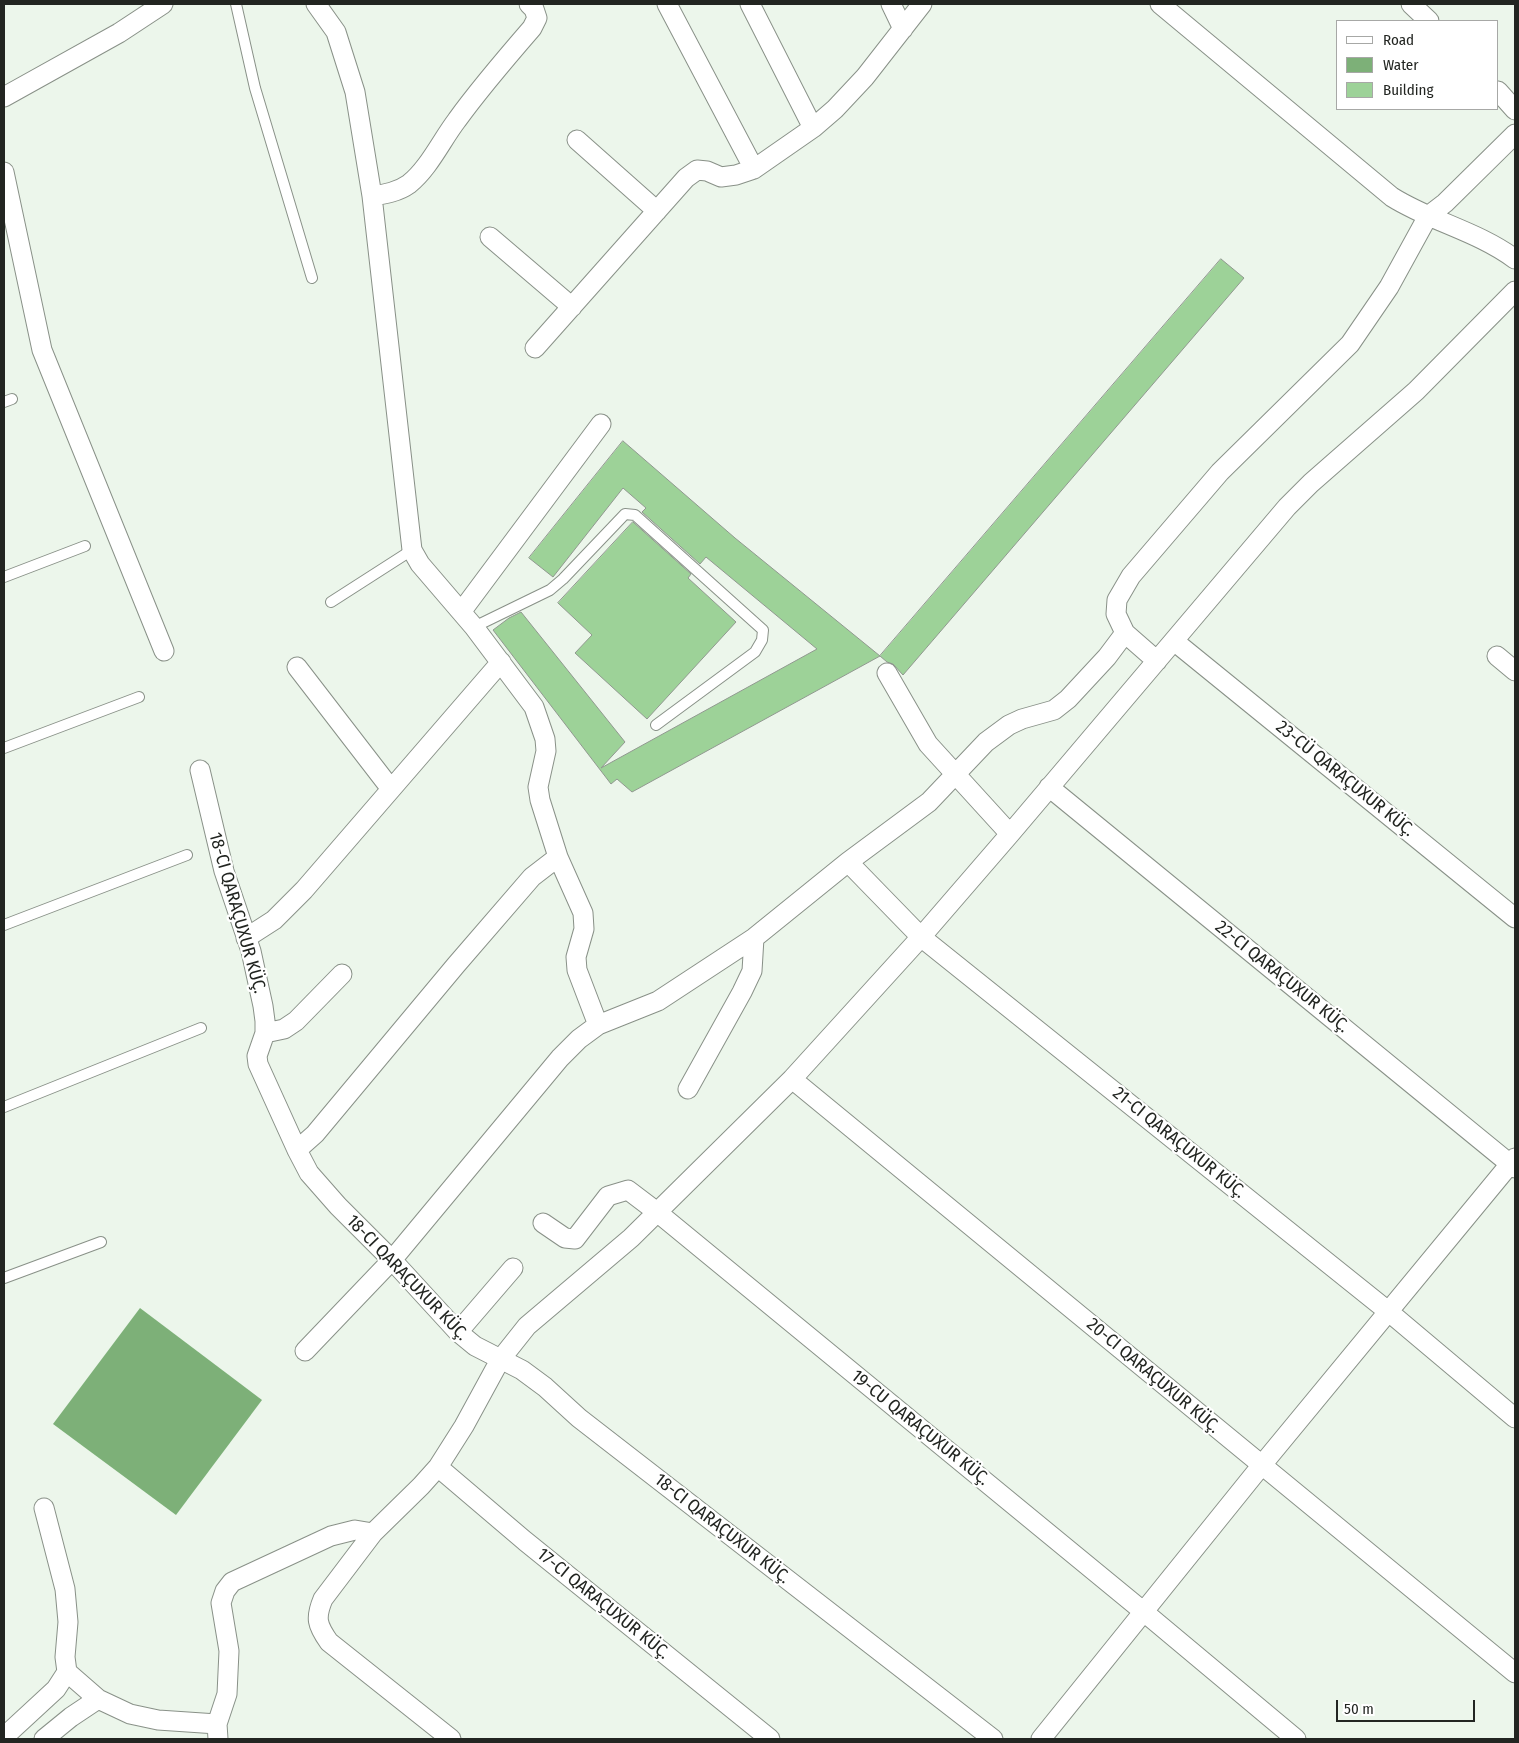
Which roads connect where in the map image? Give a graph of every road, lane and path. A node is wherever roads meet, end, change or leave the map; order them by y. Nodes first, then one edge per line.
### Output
1 (163, 4) edge
2 (236, 4) edge
3 (316, 4) edge
4 (528, 4) edge
5 (667, 4) edge
6 (750, 4) edge
7 (891, 4) edge
8 (922, 4) edge
9 (1160, 4) edge
10 (1411, 4) edge
11 (1428, 20) edge
12 (903, 29) junction
13 (1499, 93) edge
14 (4, 98) edge
15 (1515, 110) edge
16 (813, 128) junction
17 (1515, 134) edge
18 (577, 140) dead end
19 (754, 169) junction
20 (4, 172) edge
21 (372, 196) junction
22 (657, 210) junction
23 (1428, 216) junction
24 (490, 237) dead end
25 (1515, 259) edge
26 (312, 278) dead end
27 (1515, 292) edge
28 (572, 307) junction
29 (535, 348) dead end
30 (601, 424) dead end
31 (85, 546) dead end
32 (412, 550) junction
33 (4, 577) edge
34 (331, 602) dead end
35 (461, 612) junction
36 (474, 628) junction
37 (1125, 634) junction
38 (1174, 641) junction
39 (164, 651) dead end
40 (1497, 656) dead end
41 (1157, 661) junction
42 (501, 662) junction
43 (297, 667) dead end
44 (1515, 671) edge
45 (887, 673) dead end
46 (139, 697) dead end
47 (656, 725) dead end
48 (4, 748) edge
49 (200, 770) dead end
50 (955, 776) junction
51 (1049, 787) junction
52 (391, 789) junction
53 (1010, 834) junction
54 (187, 855) dead end
55 (558, 857) junction
56 (848, 862) junction
57 (1515, 918) edge
58 (4, 925) edge
59 (921, 937) junction
60 (246, 938) junction
61 (754, 938) junction
62 (342, 974) dead end
63 (598, 1025) junction
64 (201, 1028) dead end
65 (265, 1033) junction
66 (792, 1079) junction
67 (688, 1089) dead end
68 (4, 1107) edge
69 (297, 1150) junction
70 (1514, 1163) edge
71 (657, 1212) junction
72 (544, 1223) dead end
73 (102, 1242) dead end
74 (392, 1260) junction
75 (513, 1268) dead end
76 (4, 1278) edge
77 (1389, 1312) junction
78 (458, 1332) junction
79 (305, 1351) dead end
80 (500, 1360) junction
81 (1515, 1418) edge
82 (1262, 1466) junction
83 (438, 1467) junction
84 (44, 1508) dead end
85 (374, 1533) junction
86 (1144, 1612) junction
87 (68, 1672) junction
88 (1515, 1673) edge
89 (98, 1698) junction
90 (217, 1731) edge
91 (4, 1737) edge
92 (44, 1739) edge
93 (451, 1739) edge
94 (770, 1739) edge
95 (993, 1739) edge
96 (1042, 1739) edge
97 (1296, 1739) edge

1 - 14 street
2 - 26 lane
3 - 21 street
4 - 21 street
5 - 19 street
6 - 16 street
7 - 12 street
8 - 12 street
9 - 23 street
10 - 11 street
12 - 16 street
13 - 15 street
16 - 19 street
17 - 23 street
18 - 22 street
19 - 22 street
20 - 39 street
21 - 32 street
22 - 28 street
23 - 25 street
23 - 37 street
24 - 28 street
27 - 38 street
28 - 29 street
30 - 35 street
31 - 33 lane
32 - 34 lane
32 - 35 street
35 - 36 street
36 - 42 street
36 - 47 lane
37 - 41 street
37 - 50 street
38 - 41 street
38 - 57 street, 23-CÜ QARAÇUXUR KÜÇ.
40 - 44 street
41 - 51 street
42 - 52 street
42 - 55 street
43 - 52 street
45 - 50 street
46 - 48 lane
49 - 60 street, 18-CI QARAÇUXUR KÜÇ.
50 - 53 street
50 - 56 street
51 - 53 street
51 - 70 street, 22-CI QARAÇUXUR KÜÇ.
52 - 60 street
53 - 59 street
54 - 58 lane
55 - 63 street
55 - 69 street
56 - 59 street, 21-CI QARAÇUXUR KÜÇ.
56 - 61 street
59 - 66 street
59 - 77 street, 21-CI QARAÇUXUR KÜÇ.
60 - 65 street, 18-CI QARAÇUXUR KÜÇ.
61 - 63 street
61 - 67 street
62 - 65 street
63 - 74 street
64 - 68 lane
65 - 69 street, 18-CI QARAÇUXUR KÜÇ.
66 - 71 street
66 - 82 street, 20-CI QARAÇUXUR KÜÇ.
69 - 74 street, 18-CI QARAÇUXUR KÜÇ.
70 - 77 street
71 - 72 street, 19-CU QARAÇUXUR KÜÇ.
71 - 80 street
71 - 86 street, 19-CU QARAÇUXUR KÜÇ.
73 - 76 lane
74 - 78 street, 18-CI QARAÇUXUR KÜÇ.
74 - 79 street
75 - 78 street
77 - 81 street, 21-CI QARAÇUXUR KÜÇ.
77 - 82 street
78 - 80 street, 18-CI QARAÇUXUR KÜÇ.
80 - 83 street
80 - 95 street, 18-CI QARAÇUXUR KÜÇ.
82 - 86 street
82 - 88 street, 20-CI QARAÇUXUR KÜÇ.
83 - 85 street
83 - 94 street, 17-CI QARAÇUXUR KÜÇ.
84 - 87 street
85 - 90 street
85 - 93 street
86 - 96 street
86 - 97 street, 19-CU QARAÇUXUR KÜÇ.
87 - 89 street
87 - 91 street
89 - 90 street
89 - 92 street

